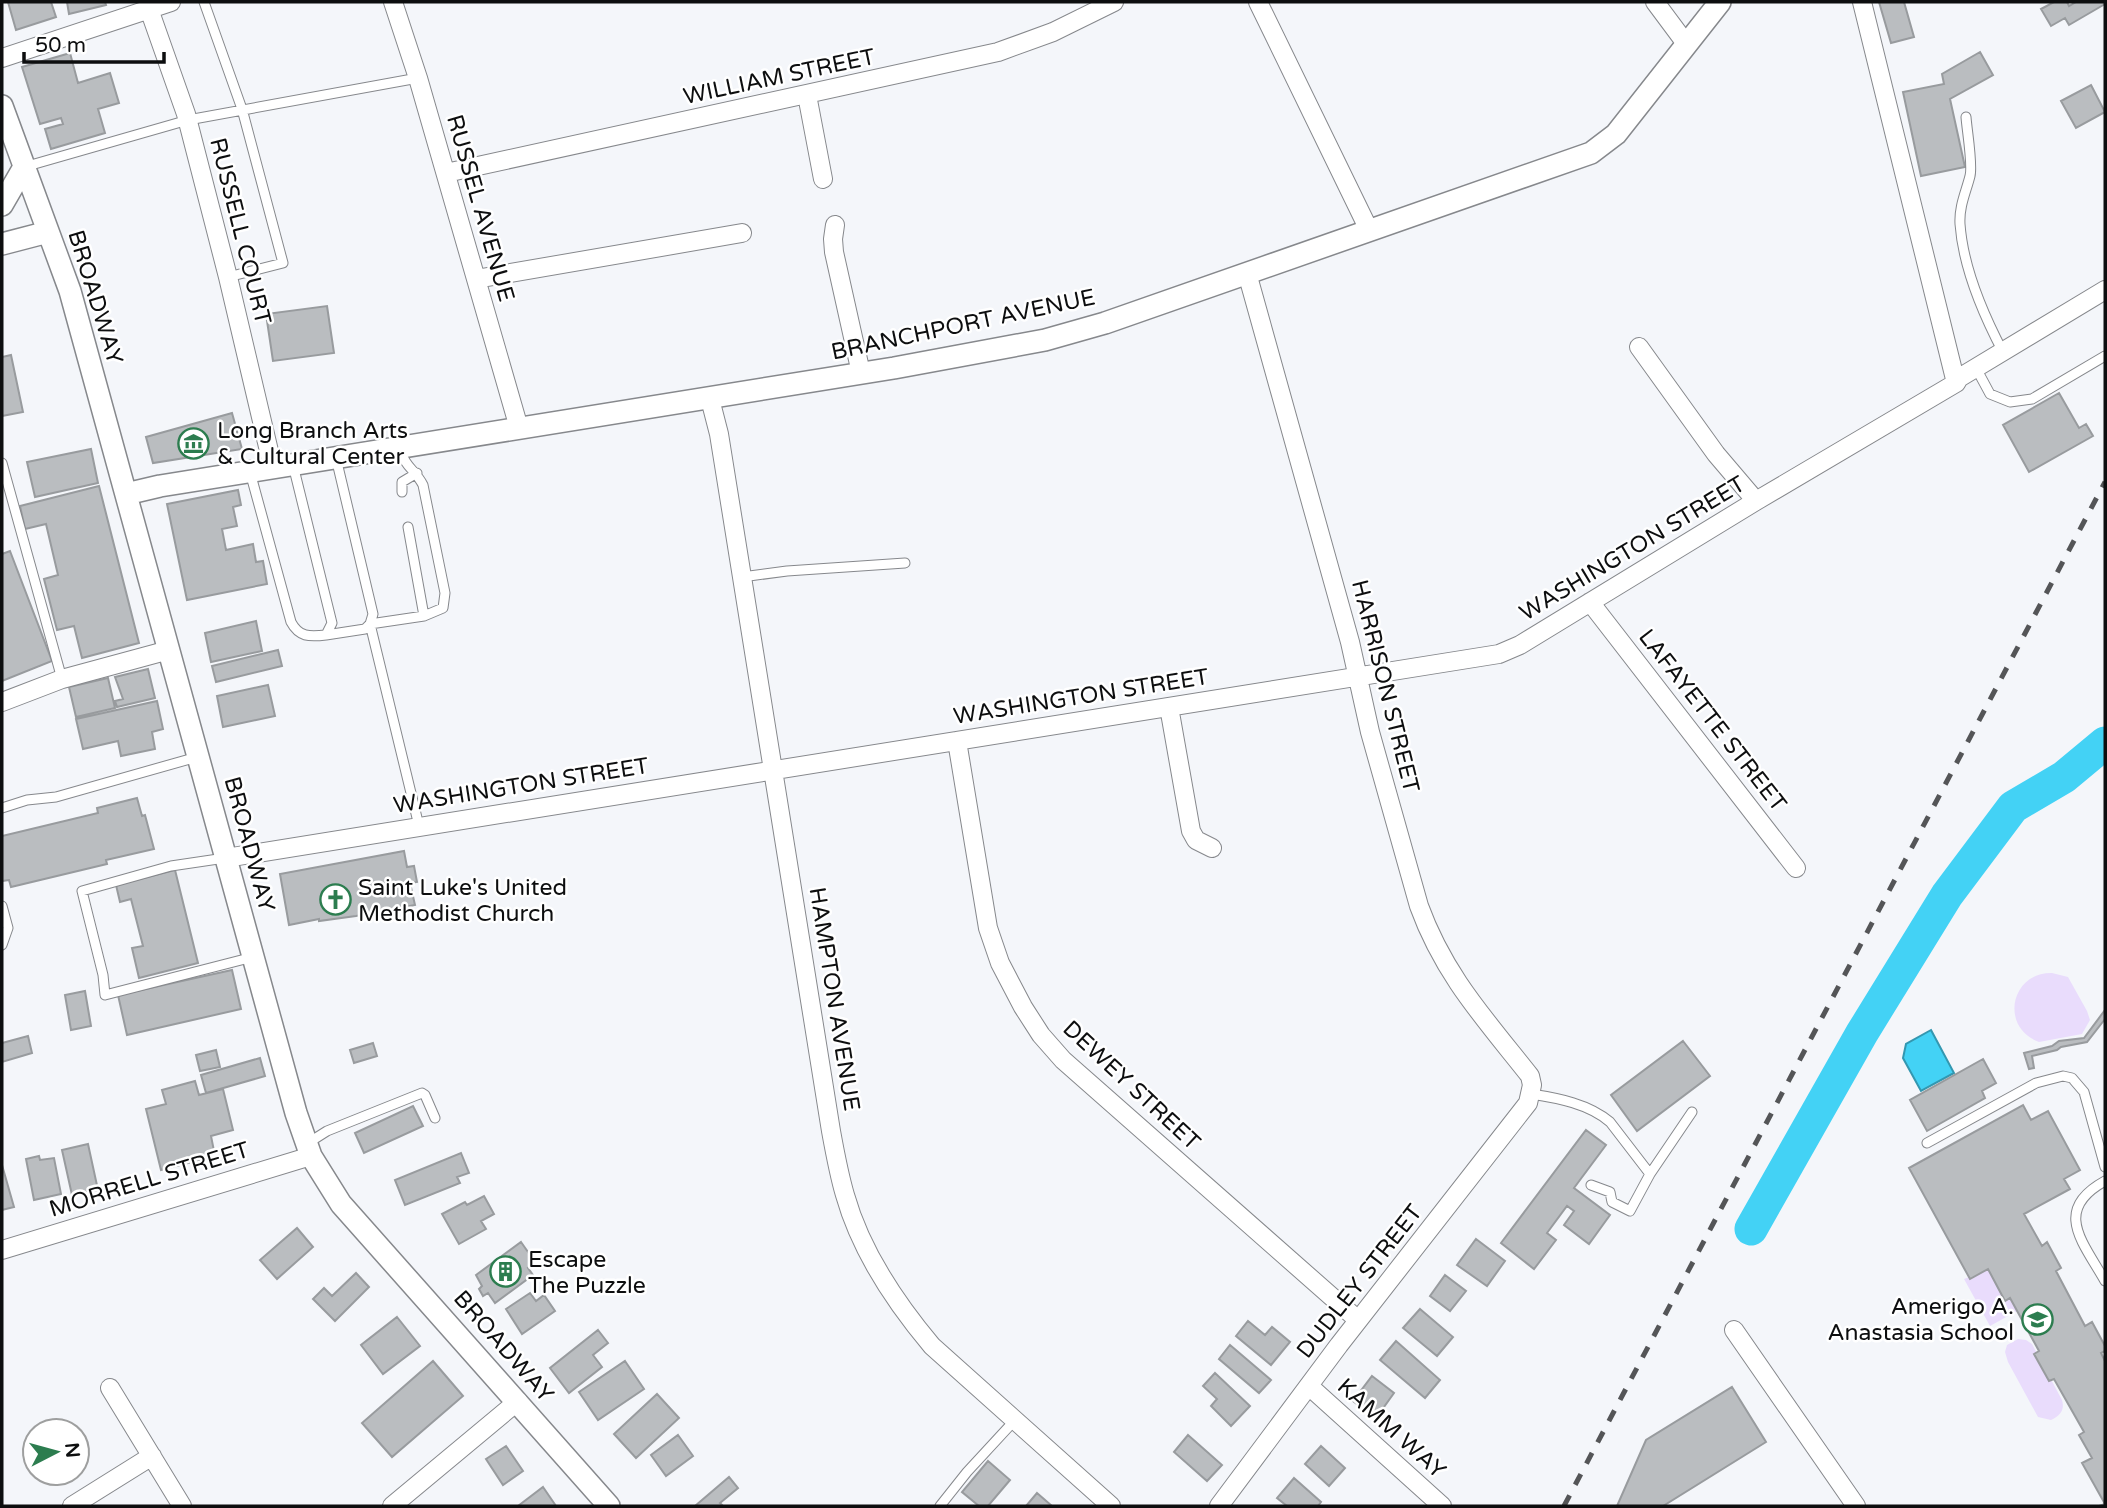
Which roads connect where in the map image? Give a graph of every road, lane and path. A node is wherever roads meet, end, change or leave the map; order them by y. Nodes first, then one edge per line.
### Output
1 (171, 2) edge
2 (204, 2) edge
3 (393, 2) edge
4 (1114, 2) edge
5 (1258, 2) edge
6 (1655, 2) edge
7 (1720, 2) edge
8 (1862, 2) edge
9 (149, 9) junction
10 (1688, 45) junction
11 (2, 58) edge
12 (418, 78) junction
13 (807, 95) junction
14 (2, 106) edge
15 (242, 109) junction
16 (1966, 117) dead end
17 (188, 120) junction
18 (24, 167) junction
19 (446, 173) junction
20 (823, 179) dead end
21 (2, 205) edge
22 (835, 225) dead end
23 (1370, 230) junction
24 (48, 232) junction
25 (742, 233) dead end
26 (2, 244) edge
27 (1247, 274) junction
28 (228, 277) junction
29 (476, 279) junction
30 (2105, 290) edge
31 (1639, 346) dead end
32 (2003, 352) junction
33 (2105, 356) edge
34 (1976, 368) junction
35 (861, 373) junction
36 (1956, 383) junction
37 (710, 399) junction
38 (519, 428) junction
39 (400, 448) junction
40 (336, 458) junction
41 (2, 463) edge
42 (283, 467) junction
43 (250, 472) junction
44 (417, 473) junction
45 (402, 492) dead end
46 (126, 494) junction
47 (1756, 501) junction
48 (408, 527) dead end
49 (905, 563) dead end
50 (742, 577) junction
51 (1590, 602) junction
52 (424, 616) junction
53 (332, 622) junction
54 (370, 624) junction
55 (342, 633) junction
56 (326, 635) junction
57 (169, 650) junction
58 (1357, 677) junction
59 (62, 679) junction
60 (2, 702) edge
61 (1169, 707) junction
62 (957, 740) junction
63 (199, 757) junction
64 (774, 770) junction
65 (2, 808) edge
66 (419, 826) junction
67 (1212, 848) dead end
68 (226, 858) junction
69 (1796, 868) dead end
70 (2, 906) edge
71 (2, 945) edge
72 (253, 957) junction
73 (1532, 1089) junction
74 (1692, 1112) dead end
75 (435, 1118) dead end
76 (1927, 1143) dead end
77 (309, 1150) junction
78 (2105, 1167) edge
79 (1650, 1174) junction
80 (2105, 1181) edge
81 (1591, 1185) dead end
82 (2, 1250) edge
83 (2105, 1281) edge
84 (1358, 1320) junction
85 (1734, 1330) dead end
86 (1309, 1386) junction
87 (110, 1388) dead end
88 (518, 1401) junction
89 (1014, 1420) junction
90 (152, 1456) junction
91 (72, 1506) edge
92 (182, 1506) edge
93 (392, 1506) edge
94 (609, 1506) edge
95 (940, 1506) edge
96 (1111, 1506) edge
97 (1219, 1506) edge
98 (1442, 1506) edge
99 (1856, 1506) edge

1 - 9 street
2 - 15 lane
3 - 12 street, RUSSEL AVENUE
4 - 13 street, WILLIAM STREET
5 - 23 street
6 - 10 street
7 - 10 street, BRANCHPORT AVENUE
8 - 36 street
9 - 11 street
9 - 17 street, RUSSELL COURT
10 - 23 street, BRANCHPORT AVENUE
12 - 15 lane
12 - 19 street, RUSSEL AVENUE
13 - 19 street, WILLIAM STREET
13 - 20 street
14 - 18 street, BROADWAY
15 - 17 lane
15 - 28 lane
16 - 32 lane
17 - 18 lane
17 - 28 street, RUSSELL COURT
18 - 21 street
18 - 24 street, BROADWAY
19 - 29 street, RUSSEL AVENUE
22 - 35 street
23 - 27 street, BRANCHPORT AVENUE
24 - 26 street
24 - 46 street, BROADWAY
25 - 29 street
27 - 35 street, BRANCHPORT AVENUE
27 - 58 street, HARRISON STREET
28 - 42 street, RUSSELL COURT
29 - 38 street, RUSSEL AVENUE
30 - 32 street, WASHINGTON STREET
31 - 47 street
32 - 34 street, WASHINGTON STREET
33 - 34 lane
34 - 36 street, WASHINGTON STREET
35 - 37 street, BRANCHPORT AVENUE
36 - 47 street, WASHINGTON STREET
37 - 38 street, BRANCHPORT AVENUE
37 - 50 street, HAMPTON AVENUE
38 - 39 street, BRANCHPORT AVENUE
39 - 40 street, BRANCHPORT AVENUE
39 - 44 lane
40 - 42 street, BRANCHPORT AVENUE
40 - 54 lane
41 - 59 lane
42 - 43 street, BRANCHPORT AVENUE
42 - 53 lane
43 - 46 street, BRANCHPORT AVENUE
43 - 56 lane
44 - 45 lane
44 - 52 lane
46 - 57 street, BROADWAY
47 - 51 street, WASHINGTON STREET
48 - 52 lane
49 - 50 lane
50 - 64 street, HAMPTON AVENUE
51 - 58 street, WASHINGTON STREET
51 - 69 street, LAFAYETTE STREET
52 - 54 lane
53 - 55 lane
53 - 56 lane
54 - 55 lane
54 - 66 lane
55 - 56 lane
57 - 59 street
57 - 63 street, BROADWAY
58 - 61 street, WASHINGTON STREET
58 - 73 street, HARRISON STREET
59 - 60 street
61 - 62 street, WASHINGTON STREET
61 - 67 street
62 - 64 street, WASHINGTON STREET
62 - 84 street, DEWEY STREET
63 - 65 lane
63 - 68 street, BROADWAY
64 - 66 street, WASHINGTON STREET
64 - 89 street, HAMPTON AVENUE
66 - 68 street, WASHINGTON STREET
68 - 72 street, BROADWAY
68 - 72 lane, WASHINGTON STREET
70 - 71 lane
72 - 77 street, BROADWAY
73 - 79 lane
73 - 84 street, DUDLEY STREET
74 - 79 lane
75 - 77 lane, MORRELL STREET
76 - 78 lane
77 - 82 street, MORRELL STREET
77 - 88 street, BROADWAY
79 - 81 lane
80 - 83 lane
84 - 86 street, DUDLEY STREET
85 - 99 street
86 - 97 street, DUDLEY STREET
86 - 98 street, KAMM WAY
87 - 90 street
88 - 93 street
88 - 94 street, BROADWAY
89 - 95 lane
89 - 96 street, HAMPTON AVENUE
90 - 91 street
90 - 92 street

